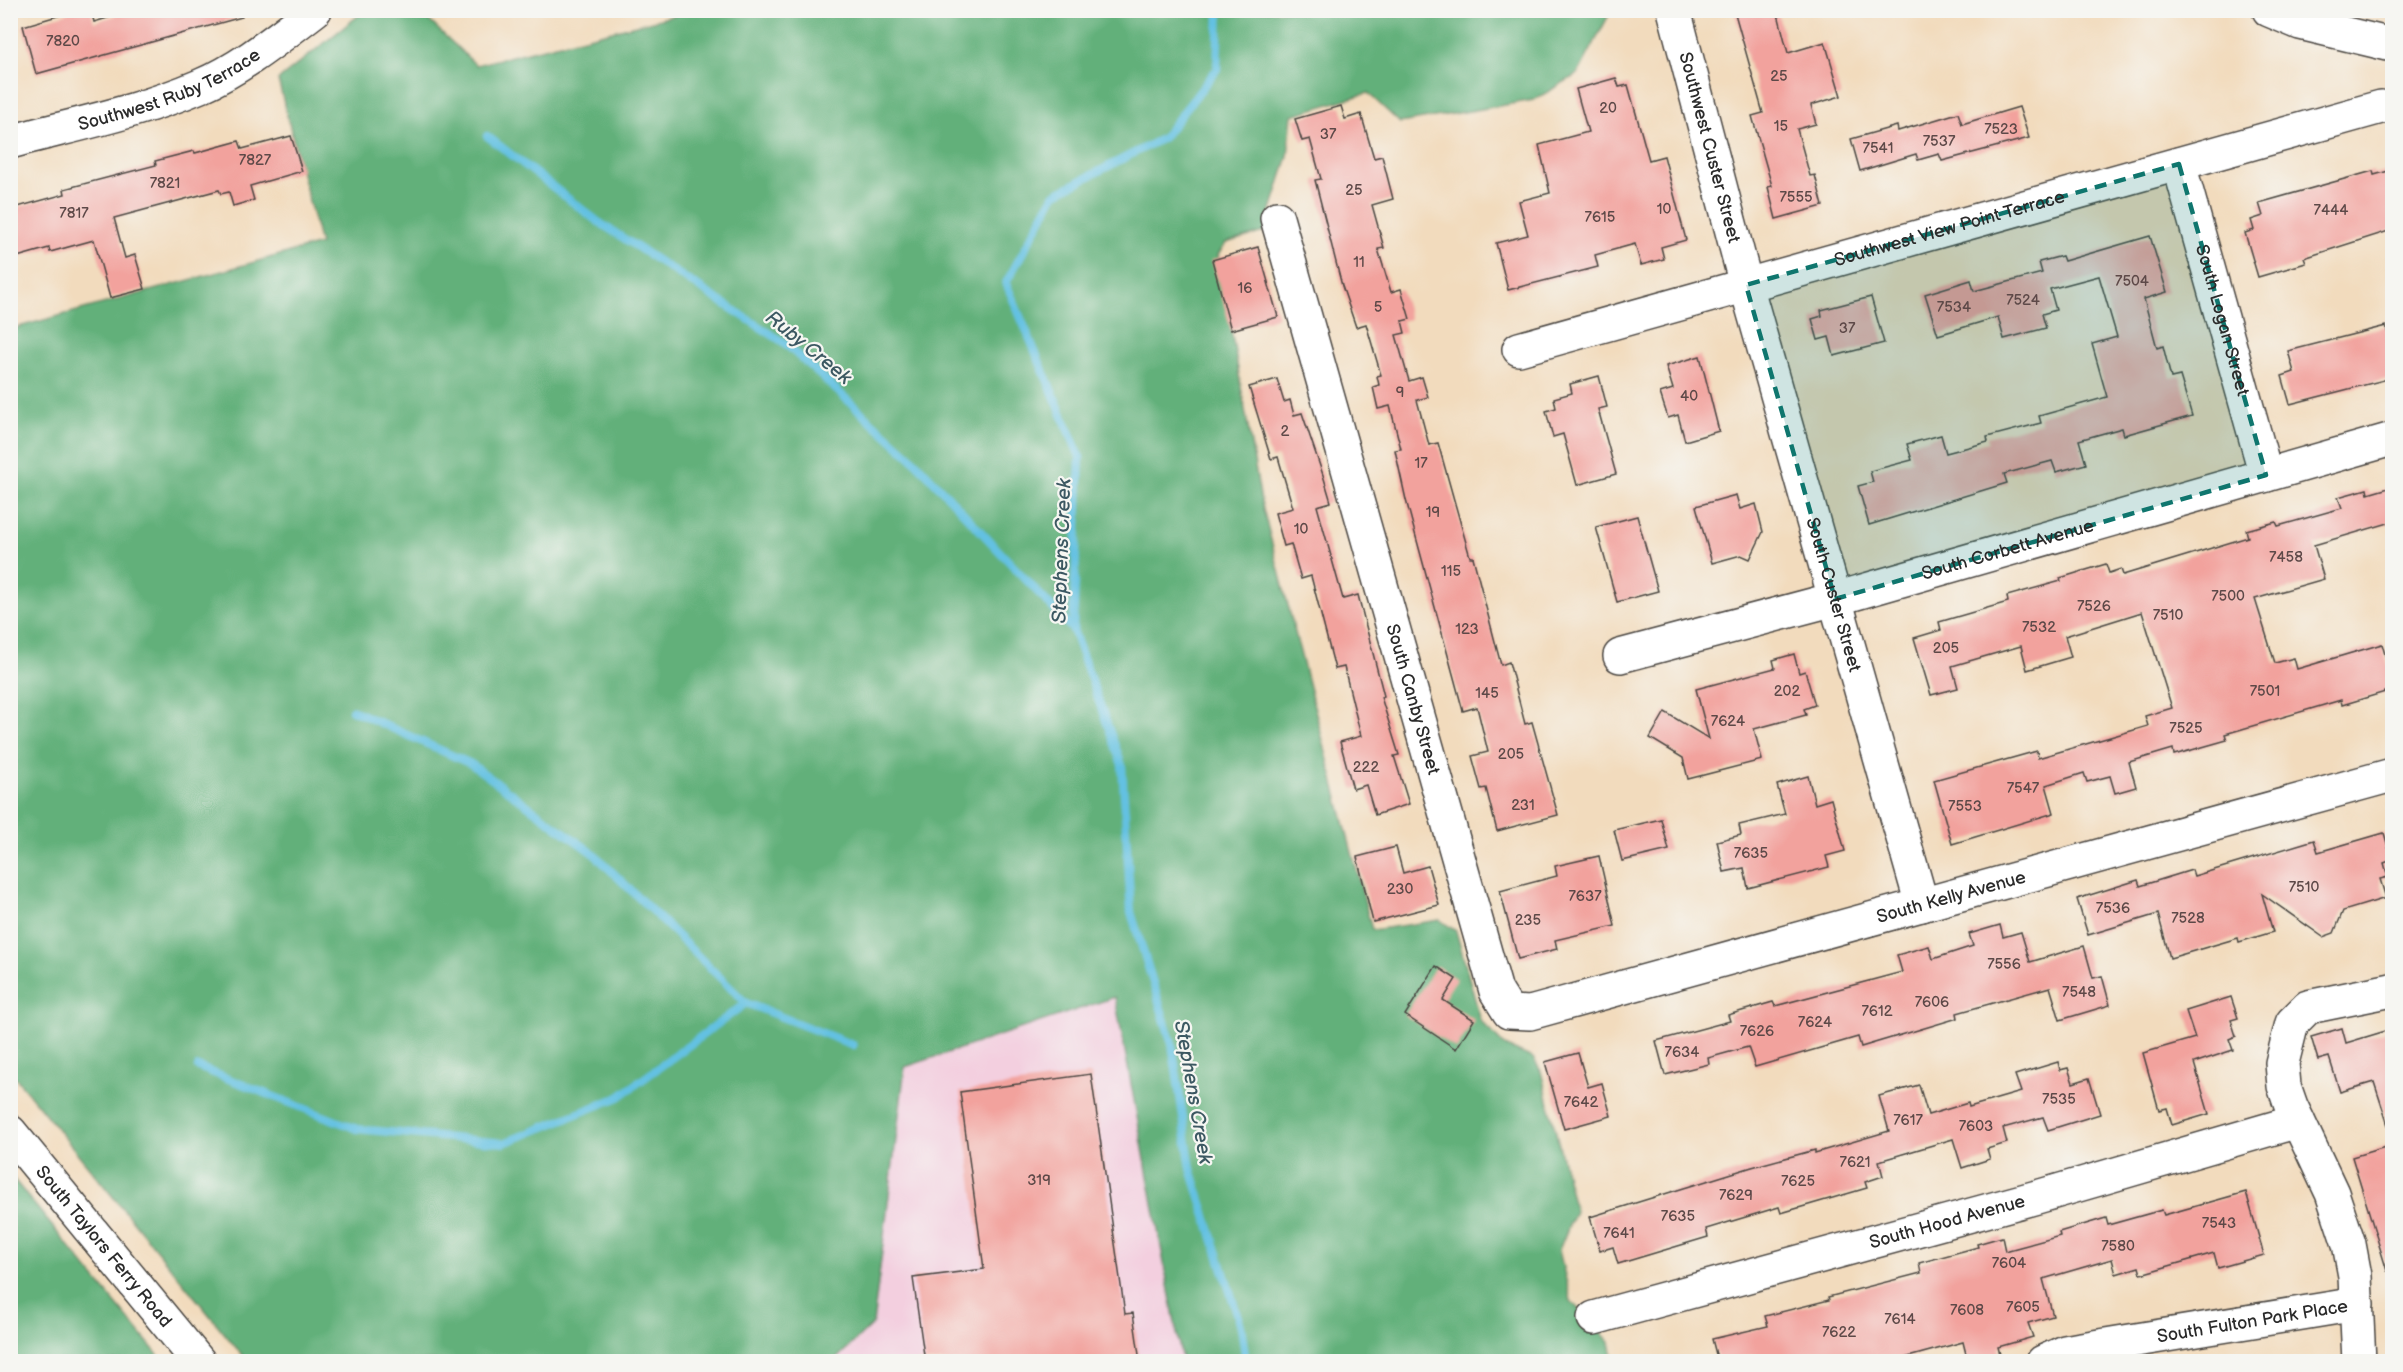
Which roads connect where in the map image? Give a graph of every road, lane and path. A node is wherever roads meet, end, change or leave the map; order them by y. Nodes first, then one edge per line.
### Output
1 (315, 10) edge
2 (1674, 10) edge
3 (2270, 10) edge
4 (2392, 45) edge
5 (2381, 107) dead end
6 (10, 142) edge
7 (2179, 164) junction
8 (1277, 218) dead end
9 (1746, 285) junction
10 (1519, 349) dead end
11 (2392, 440) edge
12 (2266, 475) junction
13 (1834, 599) junction
14 (1620, 656) dead end
15 (2392, 775) edge
16 (1922, 905) junction
17 (2392, 990) edge
18 (1509, 1012) joint
19 (2298, 1120) junction
20 (10, 1132) edge
21 (2357, 1304) junction
22 (1594, 1318) dead end
23 (199, 1362) edge
24 (2043, 1362) edge
25 (2359, 1362) edge

1 - 6 main road, Southwest Ruby Terrace
2 - 9 main road, Southwest Custer Street
3 - 4 main road
5 - 7 main road, Southwest View Point Terrace
7 - 9 main road, Southwest View Point Terrace
7 - 12 main road, South Logan Street
8 - 18 main road, South Canby Street
9 - 10 main road, Southwest View Point Terrace
9 - 13 main road, South Custer Street
11 - 12 main road, South Corbett Avenue
12 - 13 main road, South Corbett Avenue
13 - 14 main road, South Corbett Avenue
13 - 16 main road, South Custer Street
15 - 16 main road, South Kelly Avenue
16 - 18 main road, South Kelly Avenue
17 - 19 main road
19 - 21 main road
19 - 22 main road, South Hood Avenue
20 - 23 main road, South Taylors Ferry Road
21 - 24 main road, South Fulton Park Place
21 - 25 main road

